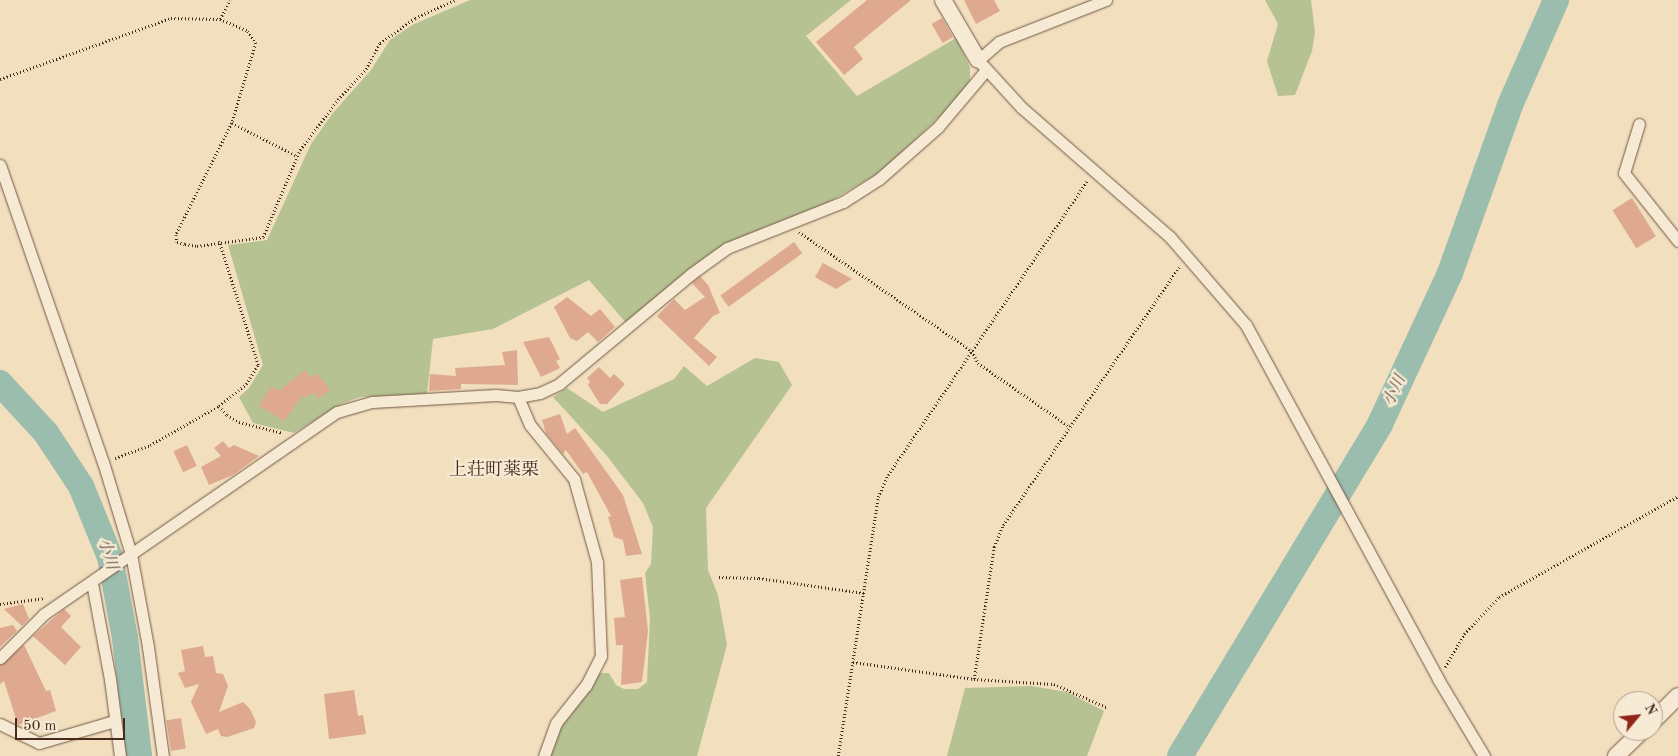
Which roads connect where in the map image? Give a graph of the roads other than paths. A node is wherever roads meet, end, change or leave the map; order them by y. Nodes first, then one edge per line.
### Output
1 (943, 0) edge
2 (1106, 0) edge
3 (982, 65) junction
4 (1639, 124) dead end
5 (0, 165) edge
6 (1673, 226) edge
7 (1678, 241) edge
8 (518, 397) junction
9 (130, 554) junction
10 (95, 581) junction
11 (0, 658) edge
12 (1678, 696) edge
13 (1663, 711) edge
14 (114, 721) junction
15 (0, 724) edge
16 (1632, 741) edge
17 (120, 756) edge
18 (163, 756) edge
19 (544, 756) edge
20 (1484, 756) edge
21 (1616, 756) edge

1 - 3 street
2 - 3 street
3 - 8 street
3 - 20 street
4 - 6 street
5 - 9 street
6 - 7 street
8 - 9 street
8 - 19 street
9 - 10 street
9 - 18 street
10 - 11 street
10 - 14 street
12 - 13 street
14 - 15 street
14 - 17 street
16 - 21 street

